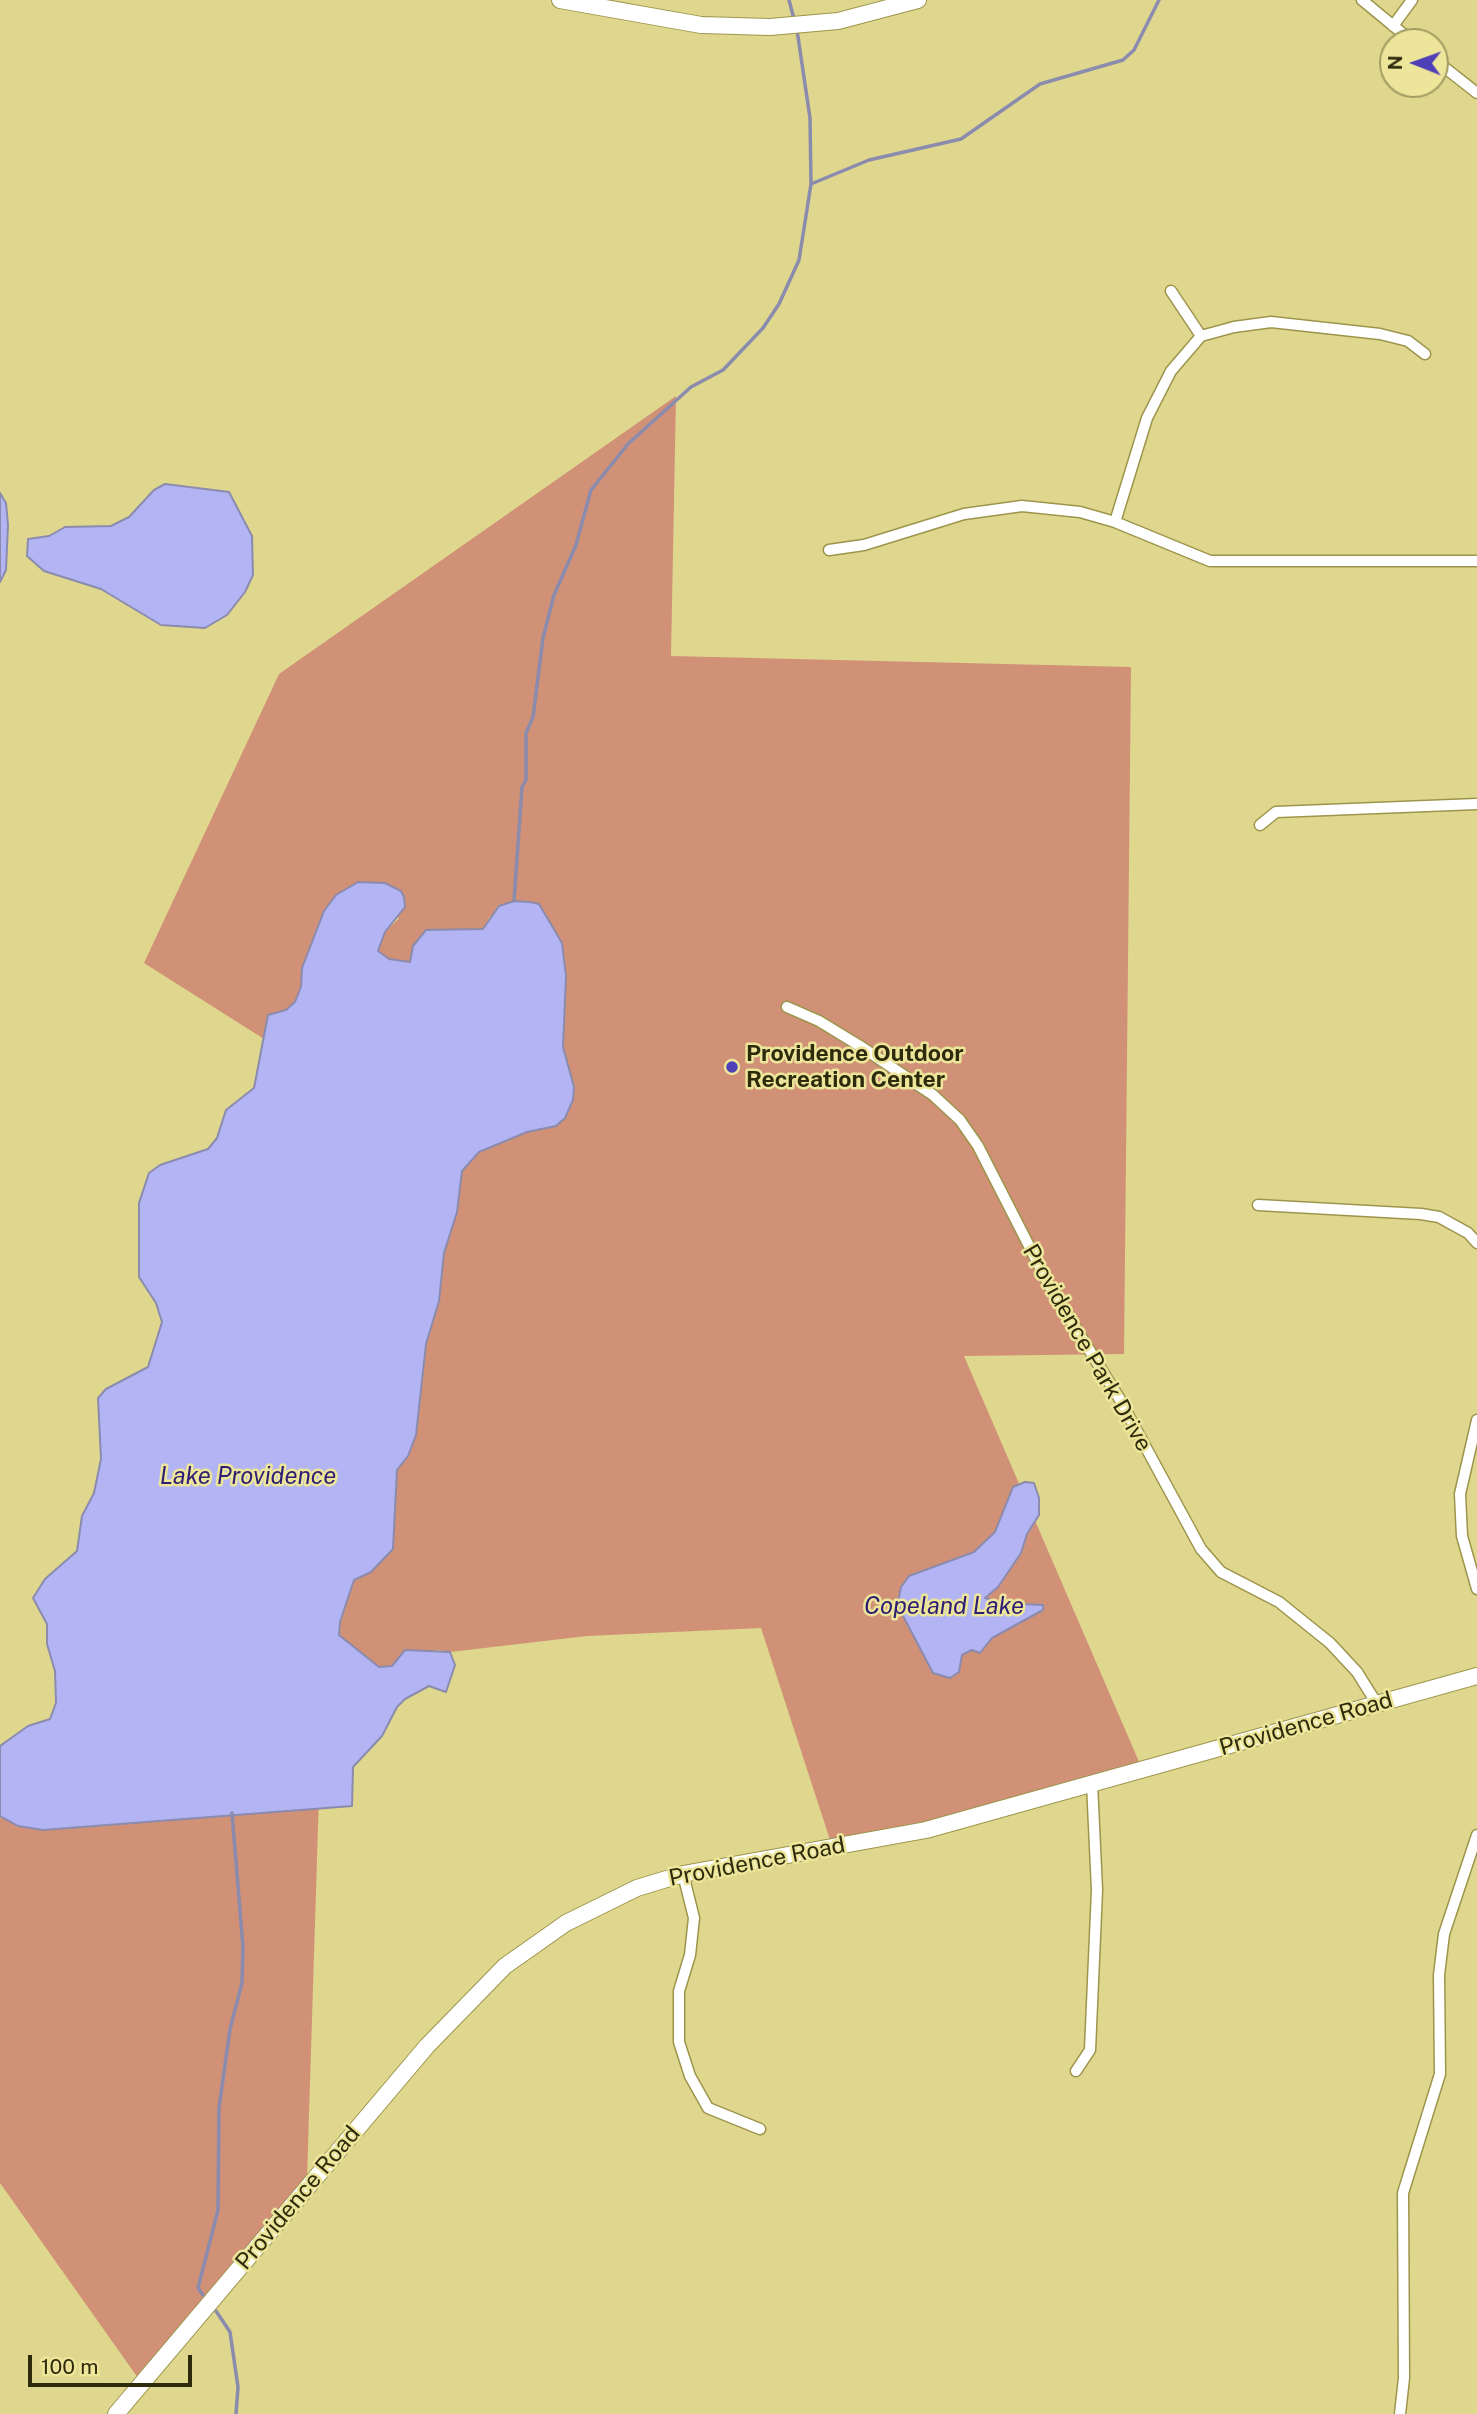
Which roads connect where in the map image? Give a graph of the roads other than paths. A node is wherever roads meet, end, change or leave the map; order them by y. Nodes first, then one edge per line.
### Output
1 (560, 0) edge
2 (918, 0) edge
3 (1362, 0) edge
4 (1412, 0) edge
5 (1393, 26) junction
6 (1396, 28) edge
7 (1449, 71) edge
8 (1477, 93) edge
9 (1171, 291) dead end
10 (1201, 336) junction
11 (1425, 354) dead end
12 (1115, 523) junction
13 (829, 550) dead end
14 (1477, 561) edge
15 (1477, 804) edge
16 (1261, 825) dead end
17 (787, 1007) dead end
18 (1258, 1205) dead end
19 (1477, 1242) edge
20 (1477, 1420) edge
21 (1472, 1457) edge
22 (1477, 1589) edge
23 (1477, 1676) edge
24 (1377, 1704) junction
25 (1093, 1783) junction
26 (1477, 1835) edge
27 (683, 1874) junction
28 (1076, 2071) dead end
29 (760, 2129) dead end
30 (116, 2414) edge
31 (1399, 2414) edge

1 - 2 street
3 - 5 street
4 - 5 street
5 - 6 street
7 - 8 street
9 - 10 street
10 - 11 street
10 - 12 street
12 - 13 street
12 - 14 street
15 - 16 street
17 - 24 street, Providence Park Drive
18 - 19 street
20 - 21 street
21 - 22 street
23 - 24 street, Providence Road
24 - 25 street, Providence Road
25 - 27 street, Providence Road
25 - 28 street
26 - 31 street
27 - 29 street
27 - 30 street, Providence Road

